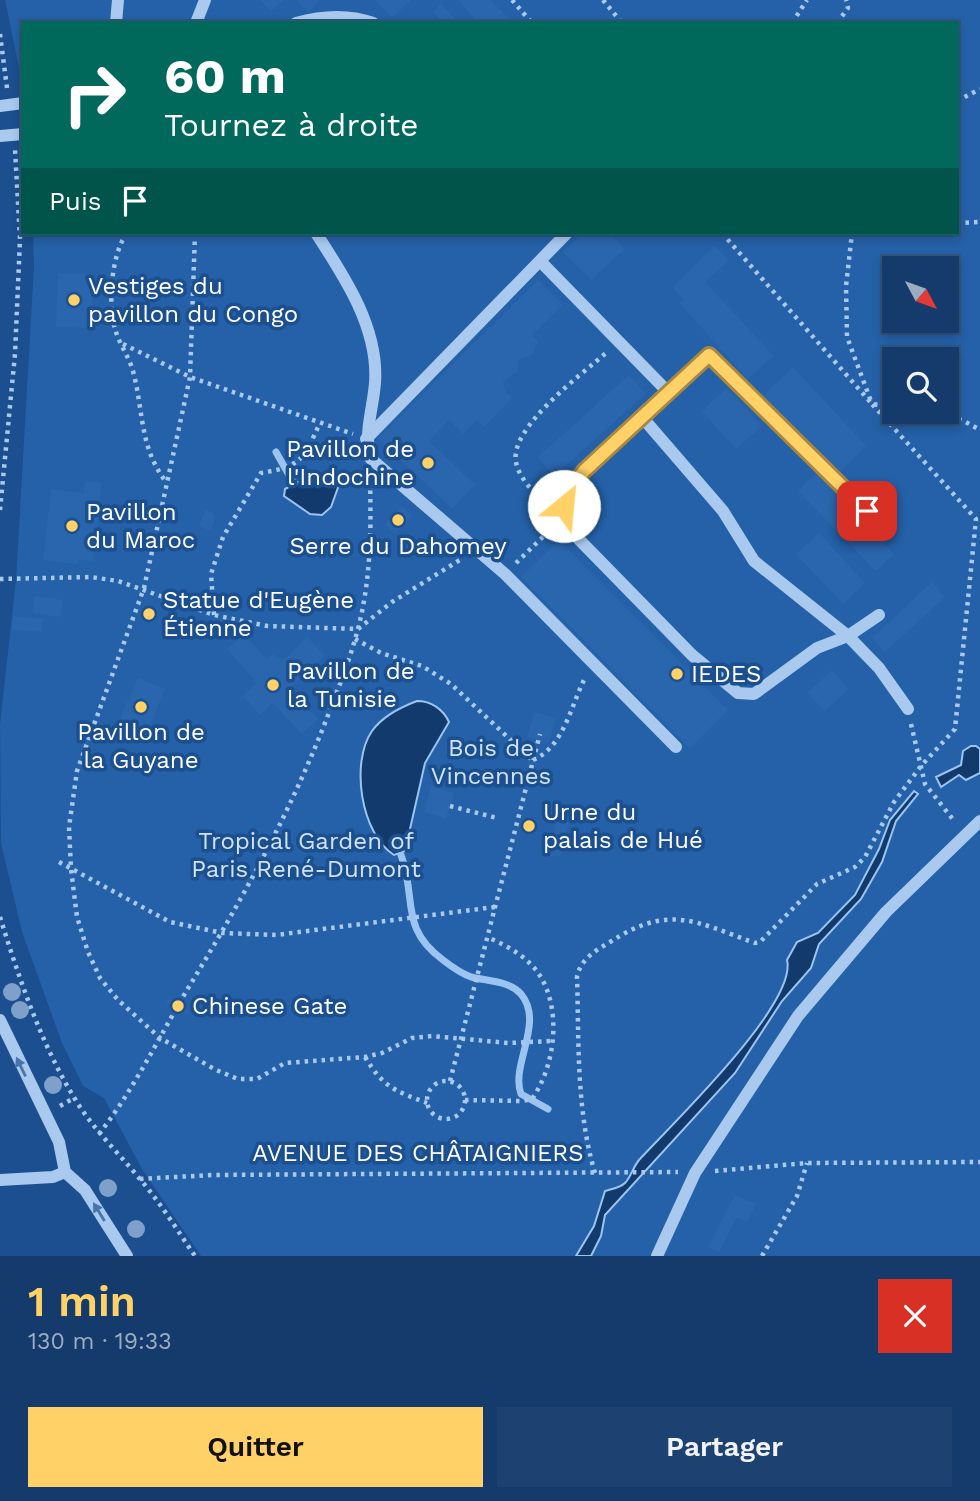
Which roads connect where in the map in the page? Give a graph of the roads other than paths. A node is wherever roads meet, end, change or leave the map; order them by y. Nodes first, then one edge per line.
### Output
1 (118, 0) edge
2 (205, 0) edge
3 (116, 21) edge
4 (197, 21) edge
5 (310, 21) edge
6 (361, 21) edge
7 (18, 134) edge
8 (0, 136) edge
9 (317, 235) edge
10 (565, 235) edge
11 (541, 262) junction
12 (668, 392) junction
13 (642, 417) junction
14 (366, 439) junction
15 (887, 530) dead end
16 (879, 615) dead end
17 (848, 636) junction
18 (908, 709) road end
19 (676, 747) dead end
20 (980, 821) edge
21 (0, 1020) edge
22 (65, 1172) junction
23 (0, 1180) edge
24 (127, 1256) edge
25 (657, 1256) edge

1 - 3 street
2 - 4 street
5 - 6 street
7 - 8 street
9 - 14 street
10 - 11 street
11 - 12 street
11 - 14 street
12 - 13 street
12 - 15 street
13 - 17 street
13 - 17 street
14 - 19 street
16 - 17 street
17 - 18 street
20 - 25 street
22 -> 21 street
22 - 23 street
24 -> 22 street

